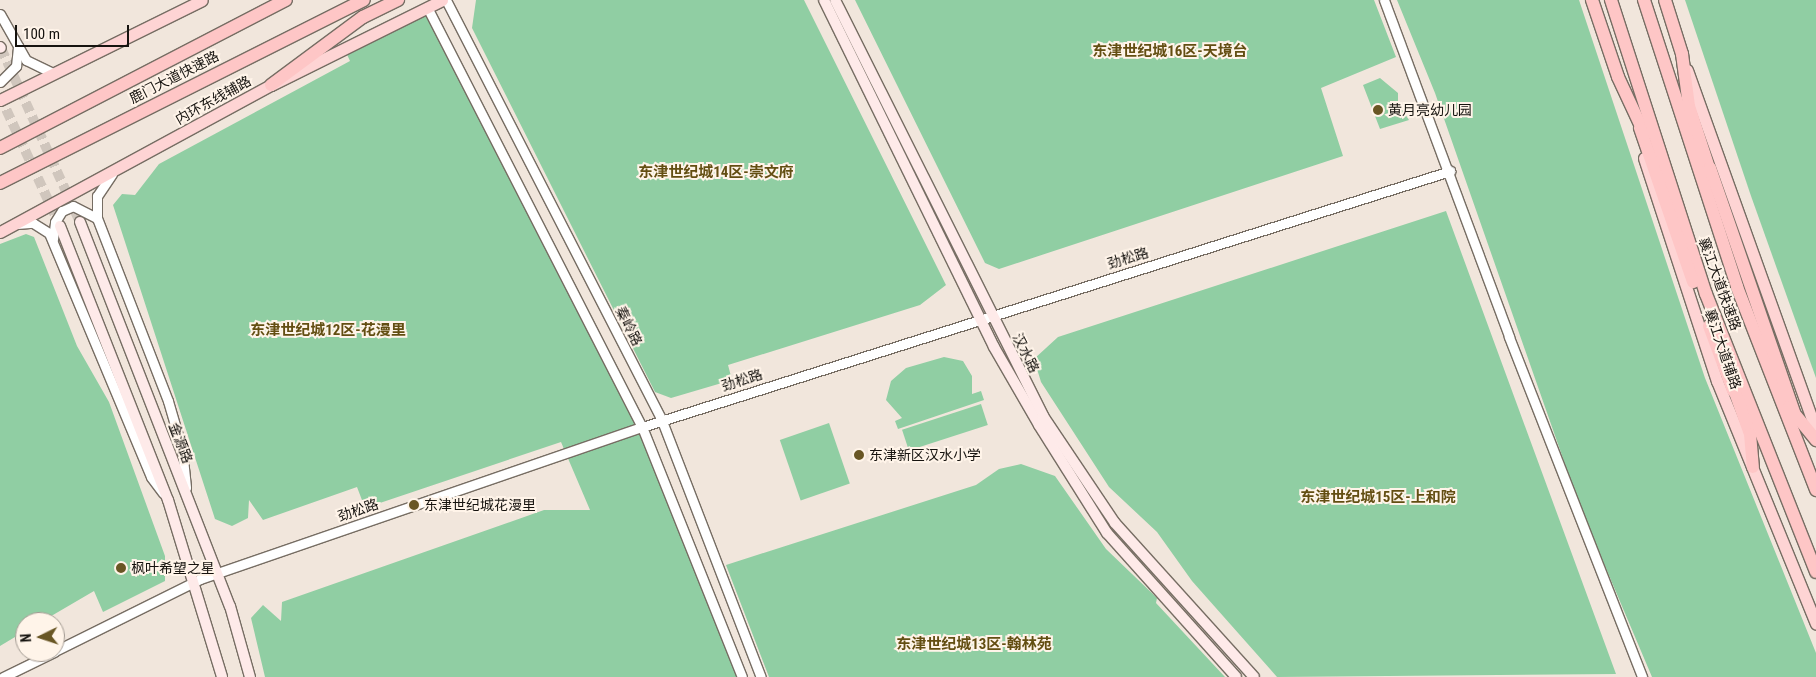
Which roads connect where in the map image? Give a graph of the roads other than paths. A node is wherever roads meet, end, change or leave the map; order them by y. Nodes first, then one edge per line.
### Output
1 (202, 0) edge
2 (286, 0) edge
3 (364, 0) edge
4 (398, 0) edge
5 (444, 0) edge
6 (824, 0) edge
7 (836, 0) edge
8 (1384, 0) edge
9 (1592, 0) edge
10 (1611, 0) edge
11 (1644, 0) edge
12 (1665, 0) edge
13 (427, 7) junction
14 (0, 14) edge
15 (18, 46) junction
16 (1682, 54) junction
17 (53, 73) junction
18 (1618, 78) junction
19 (0, 82) edge
20 (271, 85) junction
21 (0, 100) edge
22 (1640, 128) junction
23 (0, 148) edge
24 (1662, 165) junction
25 (1710, 168) junction
26 (1450, 171) junction
27 (112, 174) junction
28 (0, 183) edge
29 (97, 218) junction
30 (80, 222) tunnel mouth
31 (14, 225) junction
32 (60, 226) tunnel mouth
33 (0, 232) edge
34 (1720, 234) junction
35 (53, 242) junction
36 (991, 315) junction
37 (980, 318) junction
38 (1725, 342) junction
39 (1733, 391) junction
40 (1778, 396) junction
41 (1794, 412) junction
42 (662, 420) junction
43 (642, 427) junction
44 (1816, 431) edge
45 (1816, 440) edge
46 (1753, 467) junction
47 (1816, 490) edge
48 (187, 496) junction
49 (168, 500) junction
50 (1816, 572) edge
51 (217, 573) junction
52 (194, 582) junction
53 (1816, 624) edge
54 (65, 646) edge
55 (34, 662) edge
56 (3, 677) edge
57 (222, 677) edge
58 (250, 677) edge
59 (742, 677) edge
60 (761, 677) edge
61 (1236, 677) edge
62 (1254, 677) edge
63 (1642, 677) edge

1 - 17 main road
2 - 23 highway, 鹿门大道快速路
3 - 28 highway, 鹿门大道快速路
4 - 20 highway
5 - 13 main road, 内环东线辅路
5 - 42 street, 秦岭路
6 - 37 main road, 汉水路
7 - 36 main road, 汉水路
8 - 26 street
9 - 18 highway
10 - 24 highway, 襄江大道快速路
11 - 34 highway, 襄江大道快速路
12 - 16 highway
13 - 20 main road, 内环东线辅路
13 - 43 street
14 - 15 street
15 - 17 street
15 - 19 street
16 - 25 highway
16 - 44 main road
17 - 21 main road
18 - 22 highway
18 - 46 main road, 襄江大道辅路
20 - 27 main road, 内环东线辅路
22 - 24 highway
22 - 39 highway
24 - 38 highway, 襄江大道快速路
25 - 34 highway
25 - 41 highway
26 - 36 street, 劲松路
26 - 63 street
27 - 29 street
27 - 31 main road, 内环东线辅路
29 - 35 street
29 - 48 street
30 - 48 main road, 金源路
31 - 33 main road, 内环东线辅路
31 - 35 street
32 - 49 main road
34 - 40 highway, 襄江大道快速路
35 - 49 street
36 - 37 street, 劲松路
36 - 62 main road, 汉水路
37 - 42 street, 劲松路
37 - 61 main road, 汉水路
38 - 39 highway
38 - 50 highway, 襄江大道快速路
39 - 46 highway
40 - 41 highway
40 - 47 highway, 襄江大道快速路
41 - 45 highway
42 - 43 street, 劲松路
42 - 60 street, 秦岭路
43 - 51 street, 劲松路
43 - 59 street
46 - 53 main road, 襄江大道辅路
48 - 51 main road, 金源路
49 - 52 main road
51 - 52 street, 劲松路
51 - 58 main road, 金源路
52 - 54 street, 劲松路
52 - 57 main road
55 - 56 street, 劲松路

